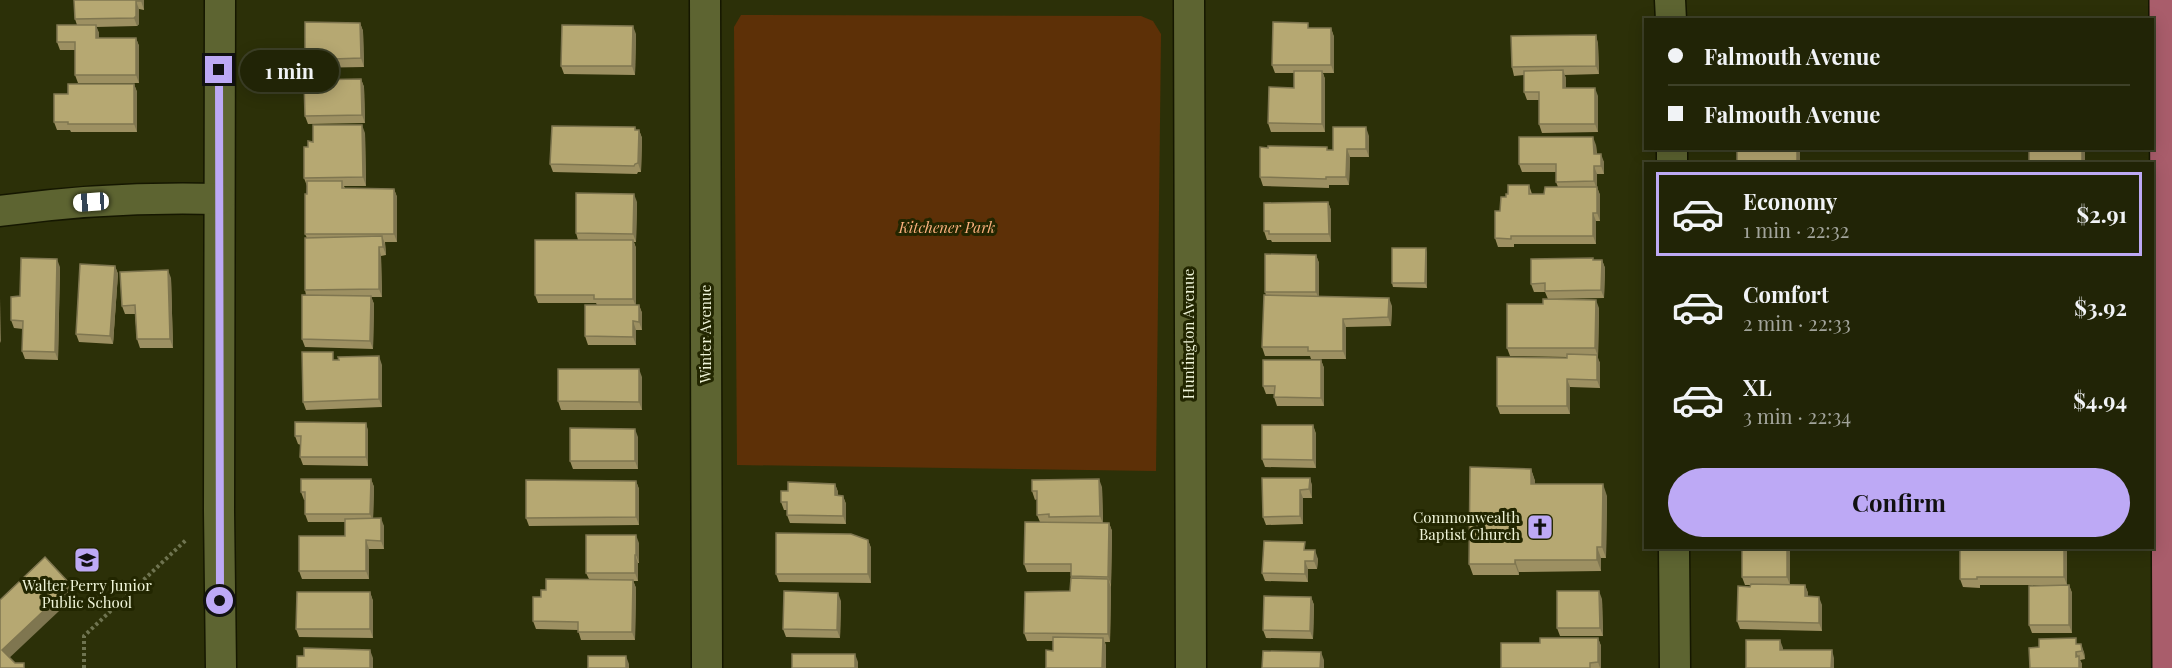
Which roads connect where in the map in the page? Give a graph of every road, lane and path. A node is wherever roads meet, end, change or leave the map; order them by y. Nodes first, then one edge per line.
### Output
1 (219, 0) edge
2 (705, 0) edge
3 (1189, 0) edge
4 (1670, 0) edge
5 (2166, 0) edge
6 (1671, 18) edge
7 (2169, 138) edge
8 (219, 200) junction
9 (0, 211) edge
10 (186, 540) dead end
11 (1674, 549) edge
12 (84, 668) edge
13 (221, 668) edge
14 (707, 668) edge
15 (1191, 668) edge
16 (1675, 668) edge
17 (2169, 668) edge

1 - 8 street
2 - 14 street, Winter Avenue
3 - 15 street, Huntington Avenue
4 - 6 street
5 - 7 main road
7 - 17 main road
8 - 9 street
8 - 13 street
10 - 12 path
11 - 16 street

